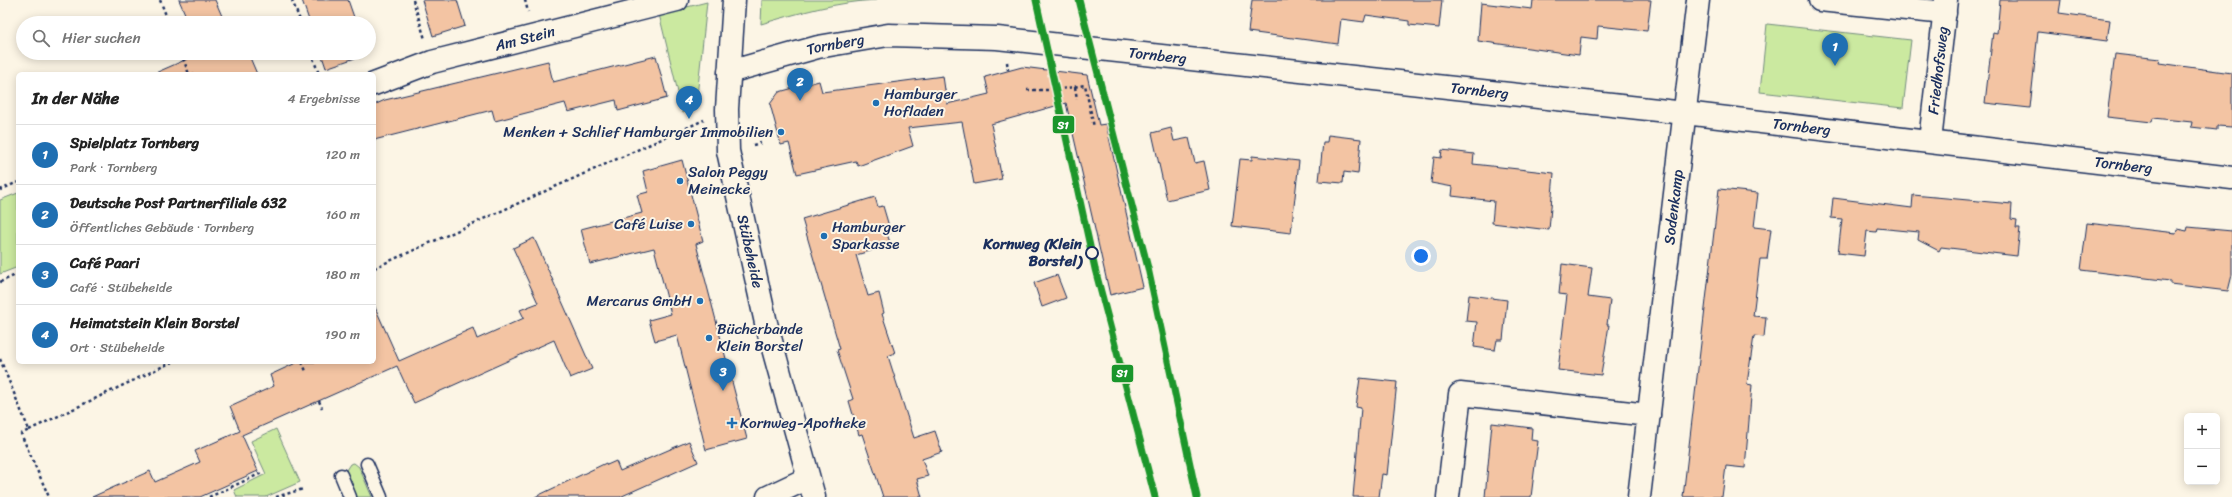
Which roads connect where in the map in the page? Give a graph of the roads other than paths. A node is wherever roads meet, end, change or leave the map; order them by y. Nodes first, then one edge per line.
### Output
1 (677, 0) edge
2 (734, 0) edge
3 (1698, 0) edge
4 (1820, 0) edge
5 (1945, 7) edge
6 (729, 72) junction
7 (376, 83) edge
8 (1685, 113) junction
9 (1930, 141) junction
10 (2232, 178) edge
11 (1649, 414) junction
12 (367, 464) dead end
13 (341, 476) dead end
14 (811, 488) edge
15 (350, 497) edge
16 (381, 497) edge
17 (768, 497) edge
18 (1448, 497) edge
19 (1639, 497) edge

1 - 7 street, Am Stein
2 - 6 street, Stübeheide
3 - 8 street, Sodenkamp
4 - 5 street
5 - 9 street, Friedhofsweg
6 - 8 street, Tornberg
6 - 14 street, Stübeheide
8 - 9 street, Tornberg
8 - 11 street, Sodenkamp
9 - 10 street, Tornberg
11 - 18 street
11 - 19 street, Sodenkamp
12 - 16 lane
13 - 15 lane
14 - 17 street

